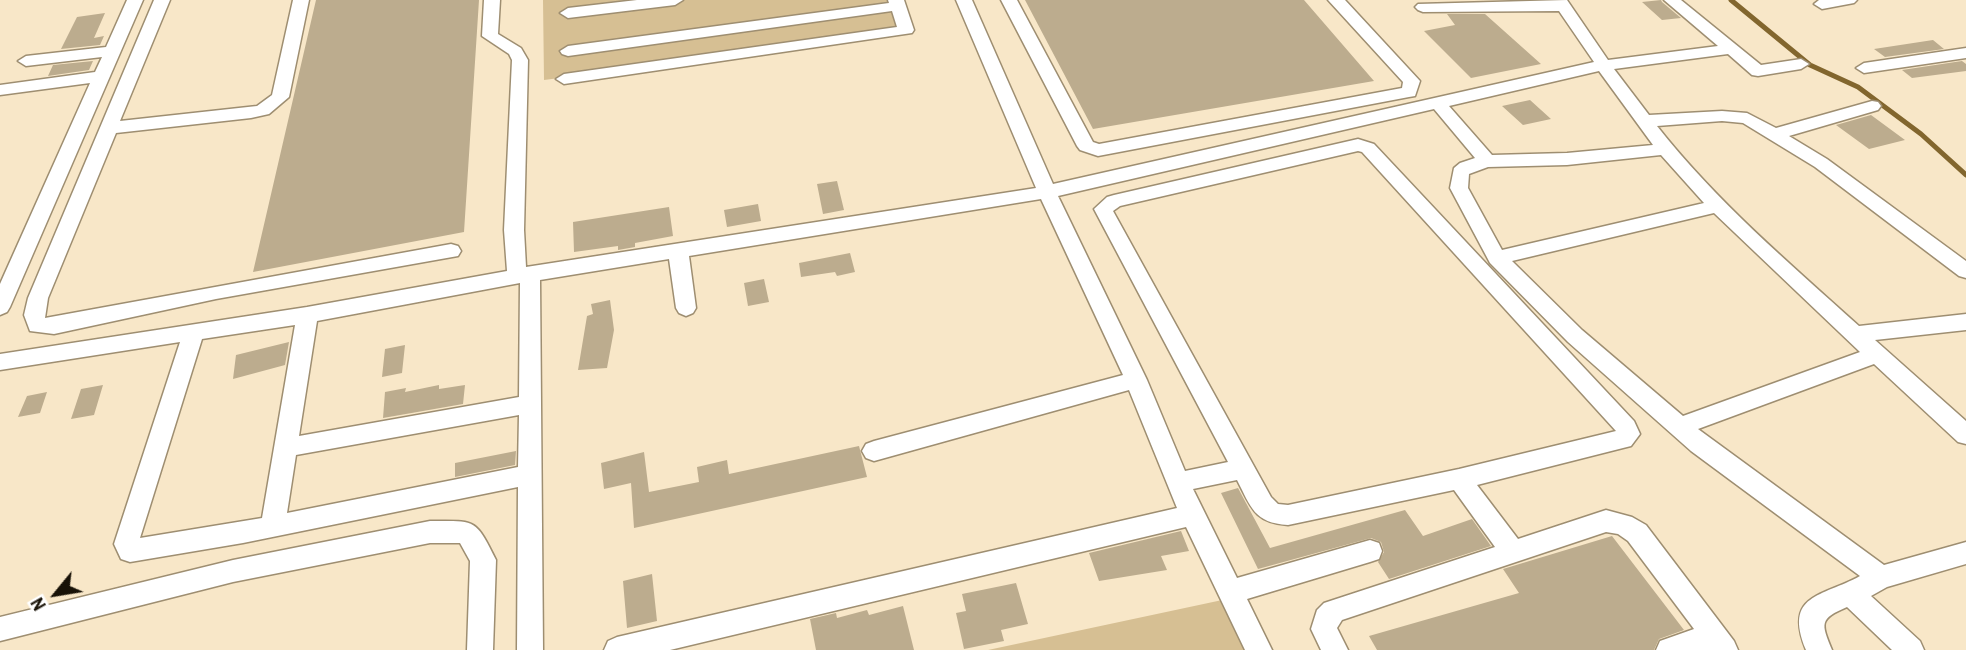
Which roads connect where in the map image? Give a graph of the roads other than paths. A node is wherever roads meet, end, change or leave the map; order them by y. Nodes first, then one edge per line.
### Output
1 (135, 0) edge
2 (162, 0) edge
3 (301, 0) edge
4 (492, 0) edge
5 (675, 0) edge
6 (964, 0) edge
7 (1009, 0) edge
8 (1336, 0) edge
9 (1672, 0) edge
10 (1849, 0) edge
11 (897, 3) edge
12 (1561, 3) edge
13 (1822, 4) dead end
14 (1423, 7) dead end
15 (568, 13) dead end
16 (1731, 49) junction
17 (112, 51) junction
18 (568, 51) dead end
19 (1966, 53) edge
20 (26, 61) dead end
21 (1801, 64) dead end
22 (1604, 65) junction
23 (1864, 68) dead end
24 (102, 76) junction
25 (564, 79) dead end
26 (0, 90) edge
27 (1438, 103) junction
28 (1872, 106) dead end
29 (1644, 121) junction
30 (109, 128) junction
31 (1775, 134) junction
32 (1665, 149) junction
33 (1487, 161) junction
34 (1047, 191) junction
35 (1718, 206) junction
36 (451, 251) dead end
37 (678, 251) junction
38 (1497, 258) junction
39 (1966, 271) edge
40 (523, 275) junction
41 (0, 307) edge
42 (686, 308) dead end
43 (307, 315) junction
44 (1966, 322) edge
45 (194, 332) junction
46 (1855, 334) junction
47 (1877, 354) junction
48 (0, 362) edge
49 (1136, 380) junction
50 (528, 404) junction
51 (1679, 427) junction
52 (1966, 435) edge
53 (285, 448) junction
54 (874, 451) dead end
55 (1243, 469) junction
56 (532, 474) junction
57 (1460, 479) junction
58 (1180, 482) junction
59 (1192, 515) junction
60 (273, 526) junction
61 (1370, 551) dead end
62 (1513, 552) junction
63 (1966, 553) edge
64 (1881, 577) junction
65 (1230, 592) junction
66 (1851, 594) junction
67 (0, 629) edge
68 (1720, 642) edge
69 (480, 650) edge
70 (530, 650) edge
71 (617, 650) edge
72 (1259, 650) edge
73 (1335, 650) edge
74 (1669, 650) edge
75 (1819, 650) edge
76 (1911, 650) edge

1 - 17 street
2 - 30 street
3 - 30 street
4 - 40 street
5 - 15 street
6 - 34 street
7 - 8 street
9 - 16 street
10 - 13 street
11 - 18 street
11 - 25 street
12 - 14 street
12 - 22 street
16 - 21 street
16 - 22 street
17 - 20 street
17 - 24 street
19 - 23 street
22 - 27 street
22 - 29 street
24 - 26 street
24 - 41 street
27 - 33 street
27 - 34 street
28 - 31 street
29 - 31 street
29 - 32 street
30 - 36 street
31 - 39 street
32 - 33 street
32 - 35 street
33 - 38 street
34 - 37 street
34 - 49 street
35 - 38 street
35 - 46 street
37 - 40 street
37 - 42 street
38 - 51 street
40 - 43 street
40 - 50 street
43 - 45 street
43 - 53 street
44 - 46 street
45 - 48 street
45 - 60 street
46 - 47 street
47 - 51 street
47 - 52 street
49 - 54 street
49 - 58 street
50 - 53 street
50 - 56 street
51 - 64 street
53 - 60 street
55 - 57 street
55 - 57 street
55 - 58 street
56 - 60 street
56 - 70 street
57 - 62 street
58 - 59 street
59 - 65 street
59 - 71 street
61 - 65 street
62 - 68 street
62 - 73 street
63 - 64 street
64 - 66 street
65 - 72 street
66 - 75 street
66 - 76 street
67 - 69 street
68 - 74 street

